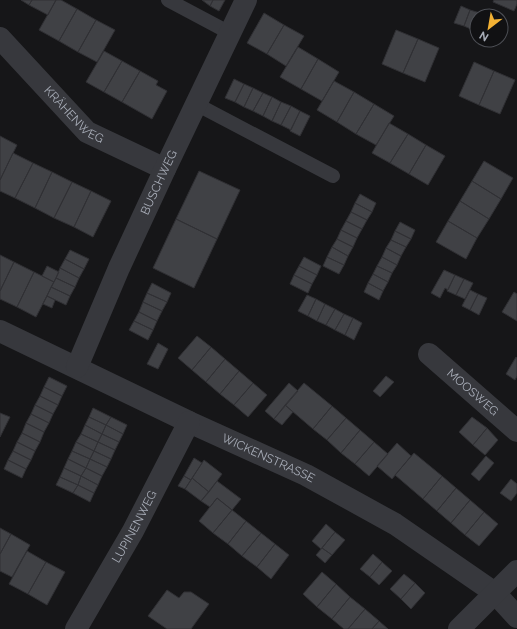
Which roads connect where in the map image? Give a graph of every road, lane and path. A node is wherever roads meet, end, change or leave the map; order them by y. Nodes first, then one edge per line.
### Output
1 (168, 0) edge
2 (246, 0) edge
3 (230, 34) junction
4 (0, 38) edge
5 (196, 104) junction
6 (165, 169) junction
7 (333, 176) dead end
8 (0, 330) edge
9 (429, 354) dead end
10 (77, 367) junction
11 (189, 422) junction
12 (517, 431) edge
13 (517, 571) edge
14 (495, 593) junction
15 (517, 617) edge
16 (76, 629) edge
17 (459, 629) edge

1 - 3 lane
2 - 3 street, BUSCHWEG
3 - 5 street, BUSCHWEG
4 - 6 street, KRÄHENWEG
5 - 6 street, BUSCHWEG
5 - 7 lane
6 - 10 street, BUSCHWEG
8 - 10 street, WICKENSTRASSE
9 - 12 street, MOOSWEG
10 - 11 street, WICKENSTRASSE
11 - 14 street, WICKENSTRASSE
11 - 16 street, LUPINENWEG
13 - 14 street
14 - 15 street, WICKENSTRASSE
14 - 17 street

